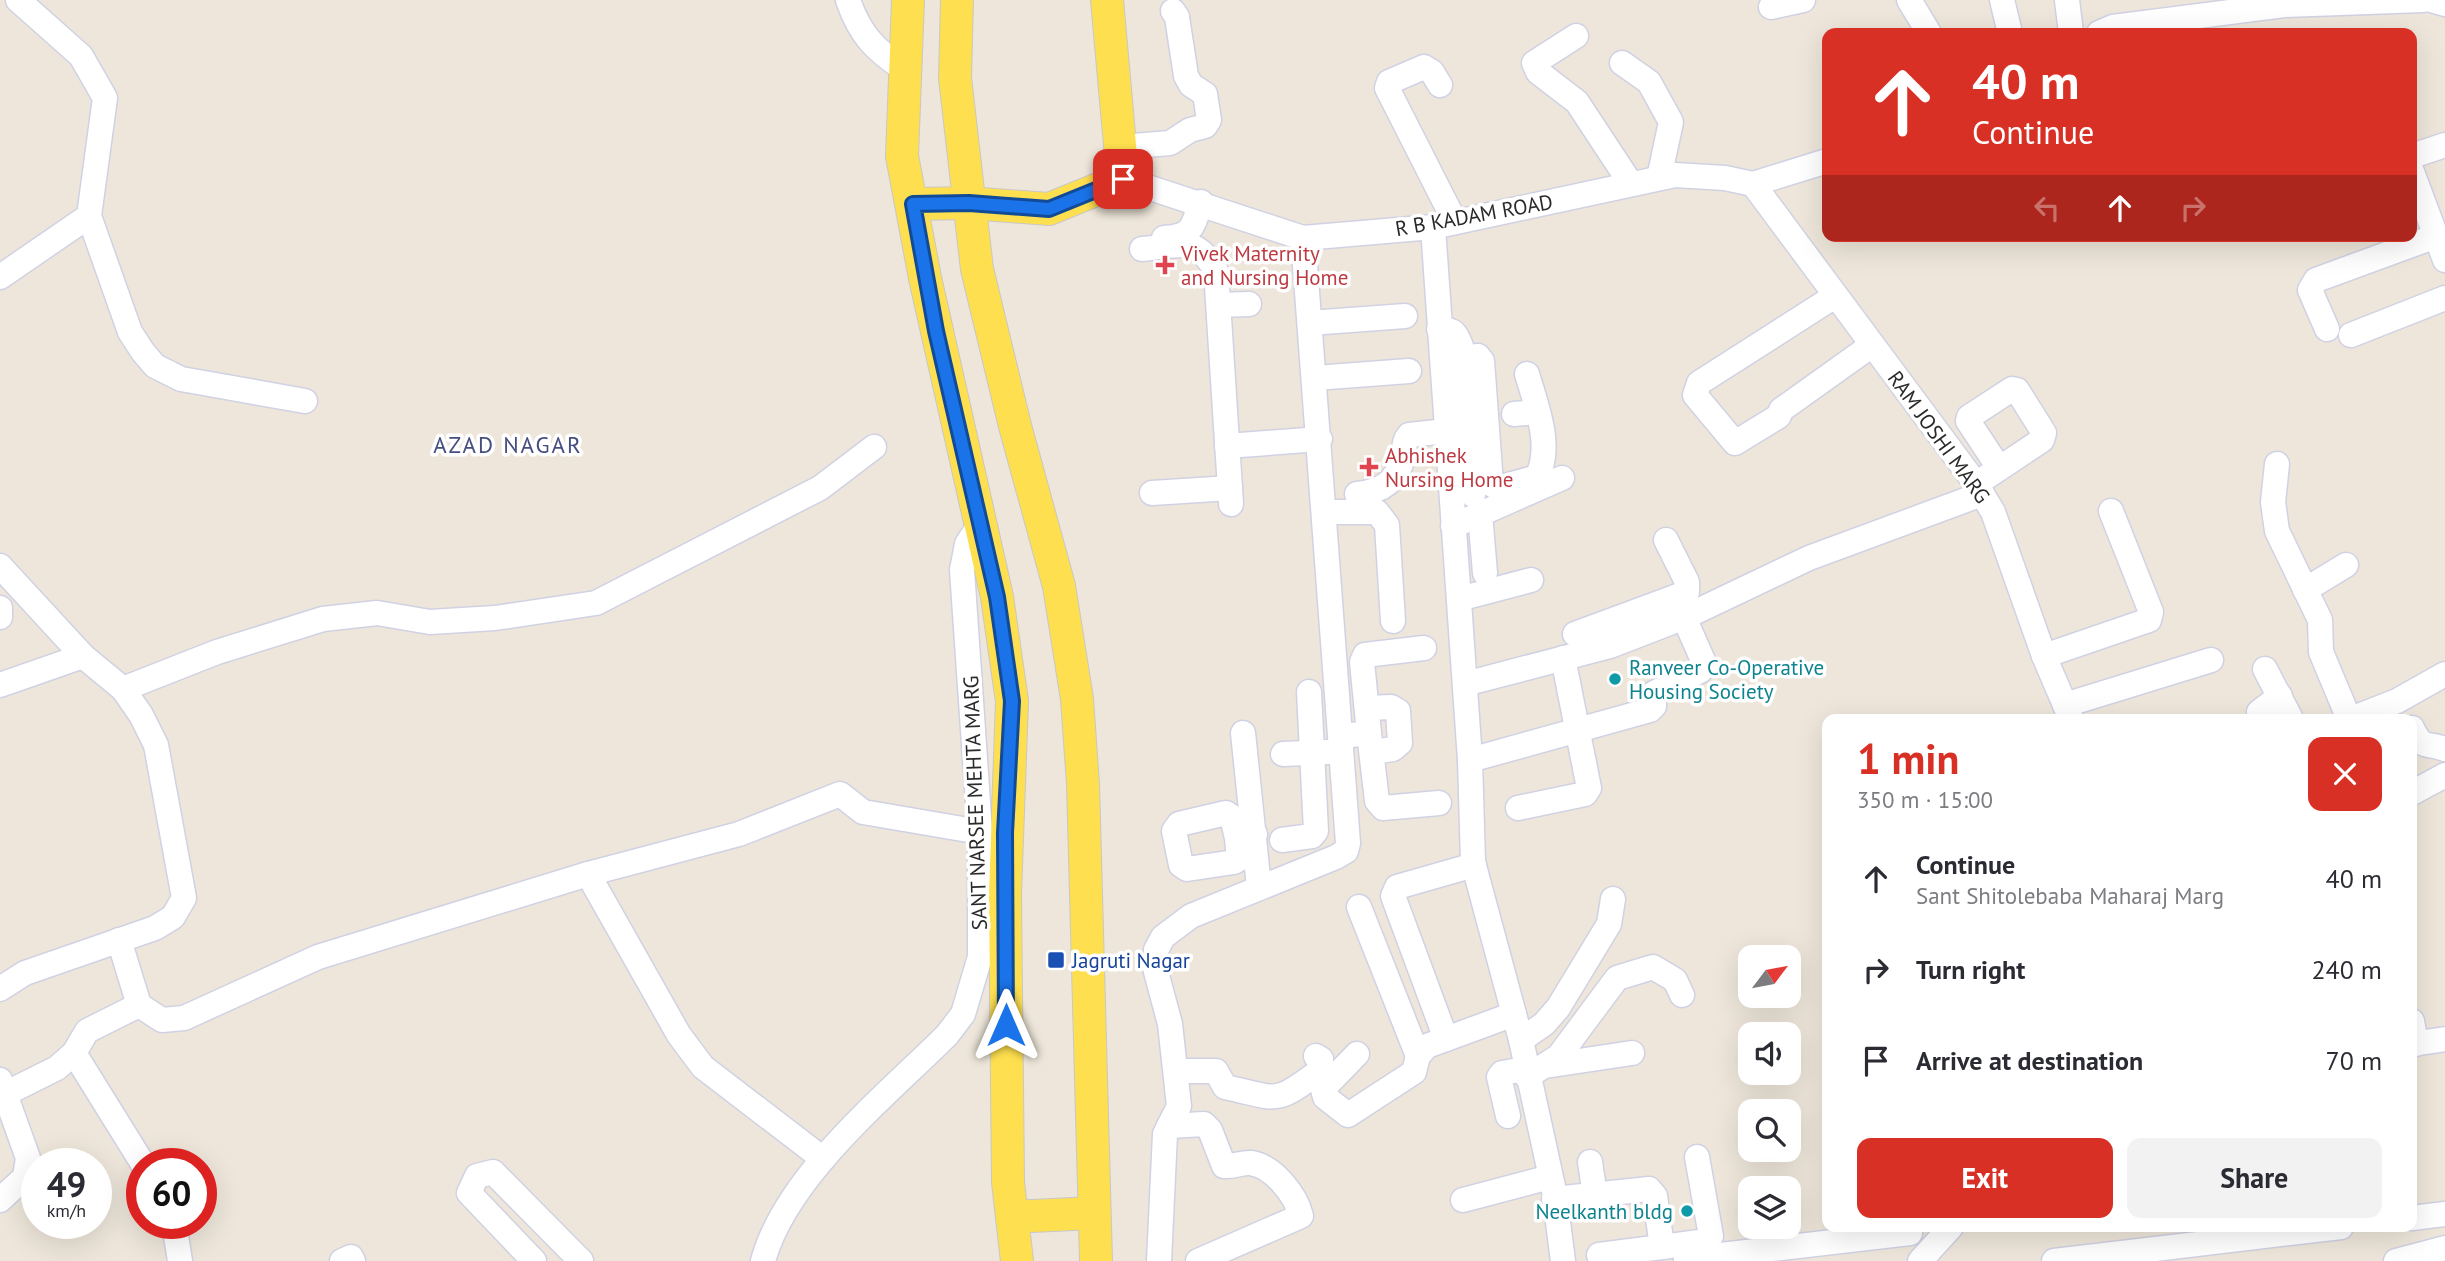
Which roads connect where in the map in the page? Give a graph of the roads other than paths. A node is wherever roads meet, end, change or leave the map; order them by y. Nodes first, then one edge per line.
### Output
1 (18, 0) edge
2 (848, 0) edge
3 (908, 0) edge
4 (957, 0) edge
5 (1107, 0) edge
6 (1803, 0) edge
7 (1909, 0) edge
8 (2002, 0) edge
9 (2067, 0) edge
10 (2423, 0) edge
11 (2431, 0) edge
12 (2445, 4) edge
13 (1771, 7) dead end
14 (1173, 11) dead end
15 (1926, 28) edge
16 (2009, 28) edge
17 (2070, 28) edge
18 (2111, 28) edge
19 (1576, 36) dead end
20 (1622, 64) dead end
21 (905, 70) junction
22 (1440, 85) dead end
23 (2445, 145) edge
24 (1121, 147) junction
25 (2417, 154) edge
26 (1822, 163) edge
27 (1659, 178) junction
28 (1123, 179) junction
29 (1631, 184) junction
30 (1753, 184) junction
31 (2417, 185) edge
32 (1201, 202) junction
33 (969, 203) junction
34 (913, 204) junction
35 (89, 216) junction
36 (1444, 225) junction
37 (2436, 236) junction
38 (1303, 239) junction
39 (1186, 240) junction
40 (1151, 244) dead end
41 (2445, 260) edge
42 (977, 269) junction
43 (0, 277) edge
44 (925, 278) junction
45 (1835, 296) junction
46 (2445, 298) edge
47 (1249, 304) dead end
48 (1219, 306) junction
49 (1405, 316) dead end
50 (1310, 323) junction
51 (1438, 329) junction
52 (1872, 345) junction
53 (1462, 358) junction
54 (1409, 371) dead end
55 (1527, 374) dead end
56 (1322, 377) junction
57 (305, 401) dead end
58 (1446, 431) junction
59 (1320, 439) junction
60 (1227, 446) junction
61 (874, 447) dead end
62 (2277, 464) dead end
63 (1999, 468) dead end
64 (1562, 478) dead end
65 (1979, 489) junction
66 (1152, 493) dead end
67 (1340, 500) junction
68 (1476, 505) junction
69 (2111, 511) dead end
70 (979, 526) junction
71 (1453, 526) junction
72 (1666, 540) dead end
73 (2346, 565) dead end
74 (0, 566) edge
75 (1485, 573) dead end
76 (1531, 580) dead end
77 (2305, 590) junction
78 (1458, 599) junction
79 (1680, 607) junction
80 (0, 608) edge
81 (0, 617) edge
82 (1393, 621) dead end
83 (1575, 634) dead end
84 (1605, 635) junction
85 (1424, 648) dead end
86 (83, 656) junction
87 (2044, 656) junction
88 (1563, 658) junction
89 (2211, 660) dead end
90 (2265, 669) dead end
91 (2443, 677) edge
92 (1465, 684) junction
93 (0, 685) edge
94 (123, 689) junction
95 (1308, 692) dead end
96 (2280, 696) junction
97 (2402, 710) edge
98 (2068, 712) edge
99 (2260, 714) edge
100 (2289, 714) edge
101 (2348, 714) edge
102 (2379, 714) edge
103 (1576, 731) junction
104 (1244, 733) dead end
105 (2417, 739) edge
106 (1371, 742) junction
107 (1343, 744) junction
108 (2445, 749) edge
109 (1314, 753) junction
110 (1283, 754) dead end
111 (1470, 760) junction
112 (2445, 775) edge
113 (2417, 790) edge
114 (1439, 803) dead end
115 (1518, 808) dead end
116 (980, 832) junction
117 (1282, 839) dead end
118 (1474, 865) junction
119 (588, 874) junction
120 (1259, 887) junction
121 (1612, 899) dead end
122 (1359, 907) dead end
123 (119, 940) junction
124 (0, 989) edge
125 (1682, 995) dead end
126 (139, 1005) junction
127 (1514, 1014) junction
128 (2417, 1036) edge
129 (1447, 1039) junction
130 (1521, 1040) junction
131 (2445, 1040) edge
132 (74, 1053) junction
133 (1632, 1053) dead end
134 (1357, 1054) dead end
135 (1316, 1056) dead end
136 (1418, 1056) junction
137 (1176, 1071) junction
138 (1532, 1071) junction
139 (2, 1087) edge
140 (1535, 1109) junction
141 (1174, 1116) junction
142 (133, 1148) edge
143 (1697, 1157) dead end
144 (823, 1159) junction
145 (1590, 1162) dead end
146 (1552, 1188) junction
147 (1595, 1195) junction
148 (0, 1200) edge
149 (1463, 1200) dead end
150 (1094, 1213) junction
151 (2445, 1214) edge
152 (1012, 1217) junction
153 (2417, 1217) edge
154 (1948, 1232) edge
155 (2299, 1232) edge
156 (1910, 1233) dead end
157 (177, 1239) edge
158 (2445, 1248) edge
159 (1665, 1254) edge
160 (1599, 1255) dead end
161 (1932, 1256) edge
162 (180, 1261) edge
163 (342, 1261) edge
164 (353, 1261) edge
165 (534, 1261) edge
166 (581, 1261) edge
167 (763, 1261) edge
168 (1017, 1261) edge
169 (1096, 1261) edge
170 (1159, 1261) edge
171 (1198, 1261) edge
172 (1563, 1261) edge
173 (2054, 1261) edge
174 (2396, 1261) edge

1 - 35 street
2 - 21 street
3 - 21 main road
4 - 33 main road
5 - 24 main road
6 - 13 street
7 - 15 street
8 - 16 street
9 - 17 street
10 - 18 street
11 - 12 street
14 - 24 street
19 - 29 street
20 - 27 street
21 - 34 main road
22 - 36 street
23 - 25 street
24 - 28 main road
26 - 30 street, R B KADAM ROAD
27 - 29 street, R B KADAM ROAD
27 - 30 street, R B KADAM ROAD
28 - 32 street, R B KADAM ROAD
28 - 33 main road
29 - 36 street, R B KADAM ROAD
30 - 45 street, RAM JOSHI MARG
31 - 37 street
32 - 38 street, R B KADAM ROAD
32 - 39 street
33 - 34 main road
33 - 42 main road
34 - 44 main road
35 - 43 street
35 - 57 street
36 - 38 street, R B KADAM ROAD
36 - 51 street
37 - 41 street
37 - 46 street
38 - 50 street
39 - 40 street
39 - 48 street
42 - 44 main road
42 - 150 main road
44 - 70 main road
45 - 52 street, RAM JOSHI MARG
45 - 52 street
47 - 48 street
48 - 60 street
49 - 50 street
50 - 56 street
51 - 53 street
51 - 58 street
52 - 65 street, RAM JOSHI MARG
53 - 55 street
53 - 68 street
54 - 56 street
56 - 59 street
56 - 67 street
58 - 67 street
58 - 71 street
59 - 60 street
59 - 67 street
60 - 66 street
61 - 94 street
62 - 77 street
63 - 65 street
64 - 68 street
65 - 79 street
65 - 87 street, RAM JOSHI MARG
67 - 82 street
67 - 107 street
68 - 71 street
68 - 75 street
69 - 87 street
70 - 116 street, SANT NARSEE MEHTA MARG
70 - 152 main road
71 - 78 street
72 - 79 street
73 - 77 street
74 - 86 street
76 - 78 street
77 - 101 street
78 - 92 street
79 - 84 street
79 - 103 street
80 - 81 street
83 - 84 street
84 - 88 street
85 - 106 street
86 - 93 street
86 - 94 street
87 - 98 street, RAM JOSHI MARG
88 - 92 street
88 - 103 street
89 - 98 street
90 - 96 street
91 - 97 street
92 - 111 street
94 - 123 street
95 - 109 street
96 - 99 street
96 - 100 street
97 - 102 street
103 - 111 street
103 - 115 street
104 - 120 street
105 - 108 street
106 - 107 street
106 - 114 street
107 - 109 street
107 - 120 street
109 - 110 street
109 - 117 street
111 - 118 street
112 - 113 street
116 - 119 street
116 - 144 street, SANT NARSEE MEHTA MARG
118 - 127 street
118 - 129 street
119 - 126 street
119 - 144 street
120 - 137 street
121 - 130 street
122 - 136 street
123 - 124 street
123 - 126 street
125 - 138 street
126 - 132 street
127 - 129 street
127 - 130 street
128 - 131 street
129 - 136 street
130 - 138 street
132 - 139 street
132 - 142 street
133 - 138 street
134 - 136 street
135 - 137 street
137 - 141 street
138 - 140 street
138 - 140 street
139 - 148 street
140 - 146 street
141 - 170 street
141 - 171 street
143 - 159 street
144 - 167 street, SANT NARSEE MEHTA MARG
145 - 147 street
146 - 147 street
146 - 149 street
146 - 172 street
147 - 159 street
150 - 152 main road
150 - 169 main road
151 - 153 street
152 - 168 main road
154 - 161 street
155 - 173 street
156 - 159 street
157 - 162 street
158 - 174 street
159 - 160 street
163 - 164 street
165 - 166 street

